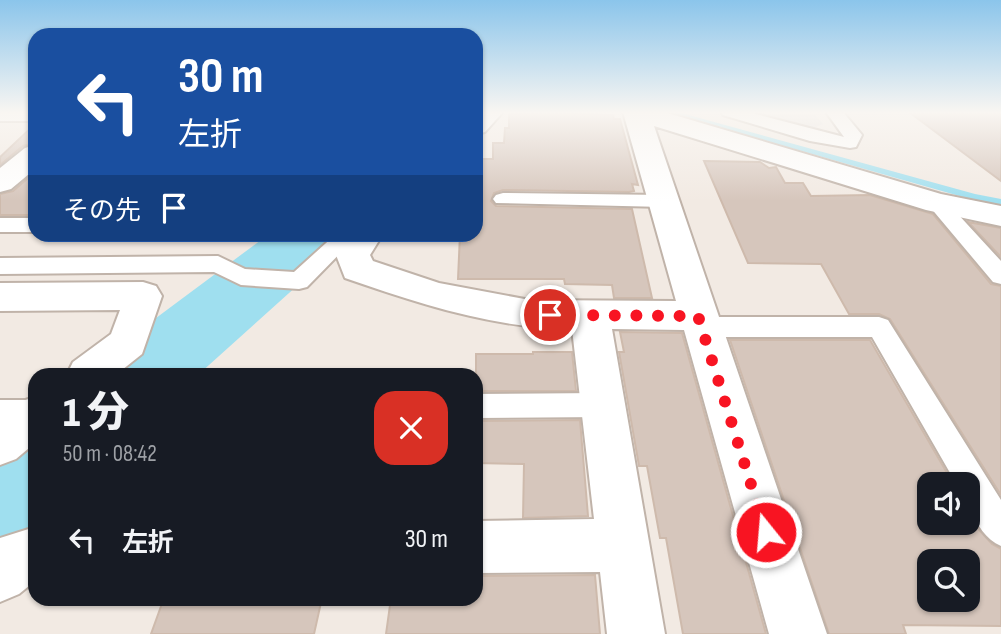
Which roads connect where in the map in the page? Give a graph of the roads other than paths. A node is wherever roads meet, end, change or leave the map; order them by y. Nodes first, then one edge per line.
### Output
1 (646, 142) edge
2 (735, 142) edge
3 (503, 199) dead end
4 (664, 201) junction
5 (937, 203) junction
6 (1001, 216) edge
7 (0, 225) edge
8 (28, 225) edge
9 (352, 242) edge
10 (359, 242) edge
11 (0, 266) edge
12 (1001, 275) edge
13 (0, 297) edge
14 (590, 315) junction
15 (700, 322) junction
16 (96, 368) edge
17 (603, 405) junction
18 (483, 406) edge
19 (0, 412) edge
20 (28, 414) edge
21 (28, 420) edge
22 (0, 444) edge
23 (1001, 530) edge
24 (622, 545) junction
25 (483, 547) edge
26 (28, 555) edge
27 (0, 575) edge
28 (636, 634) edge
29 (798, 634) edge

1 - 4 street
2 - 5 street
3 - 4 lane
4 - 15 street
5 - 6 street
5 - 12 lane
7 - 8 lane
9 - 11 lane
10 - 14 street
13 - 16 street
14 - 15 street
14 - 17 street
15 - 23 lane
15 - 29 street
17 - 18 lane
17 - 24 street
19 - 20 lane
21 - 22 street
24 - 25 street
24 - 28 street
26 - 27 street

